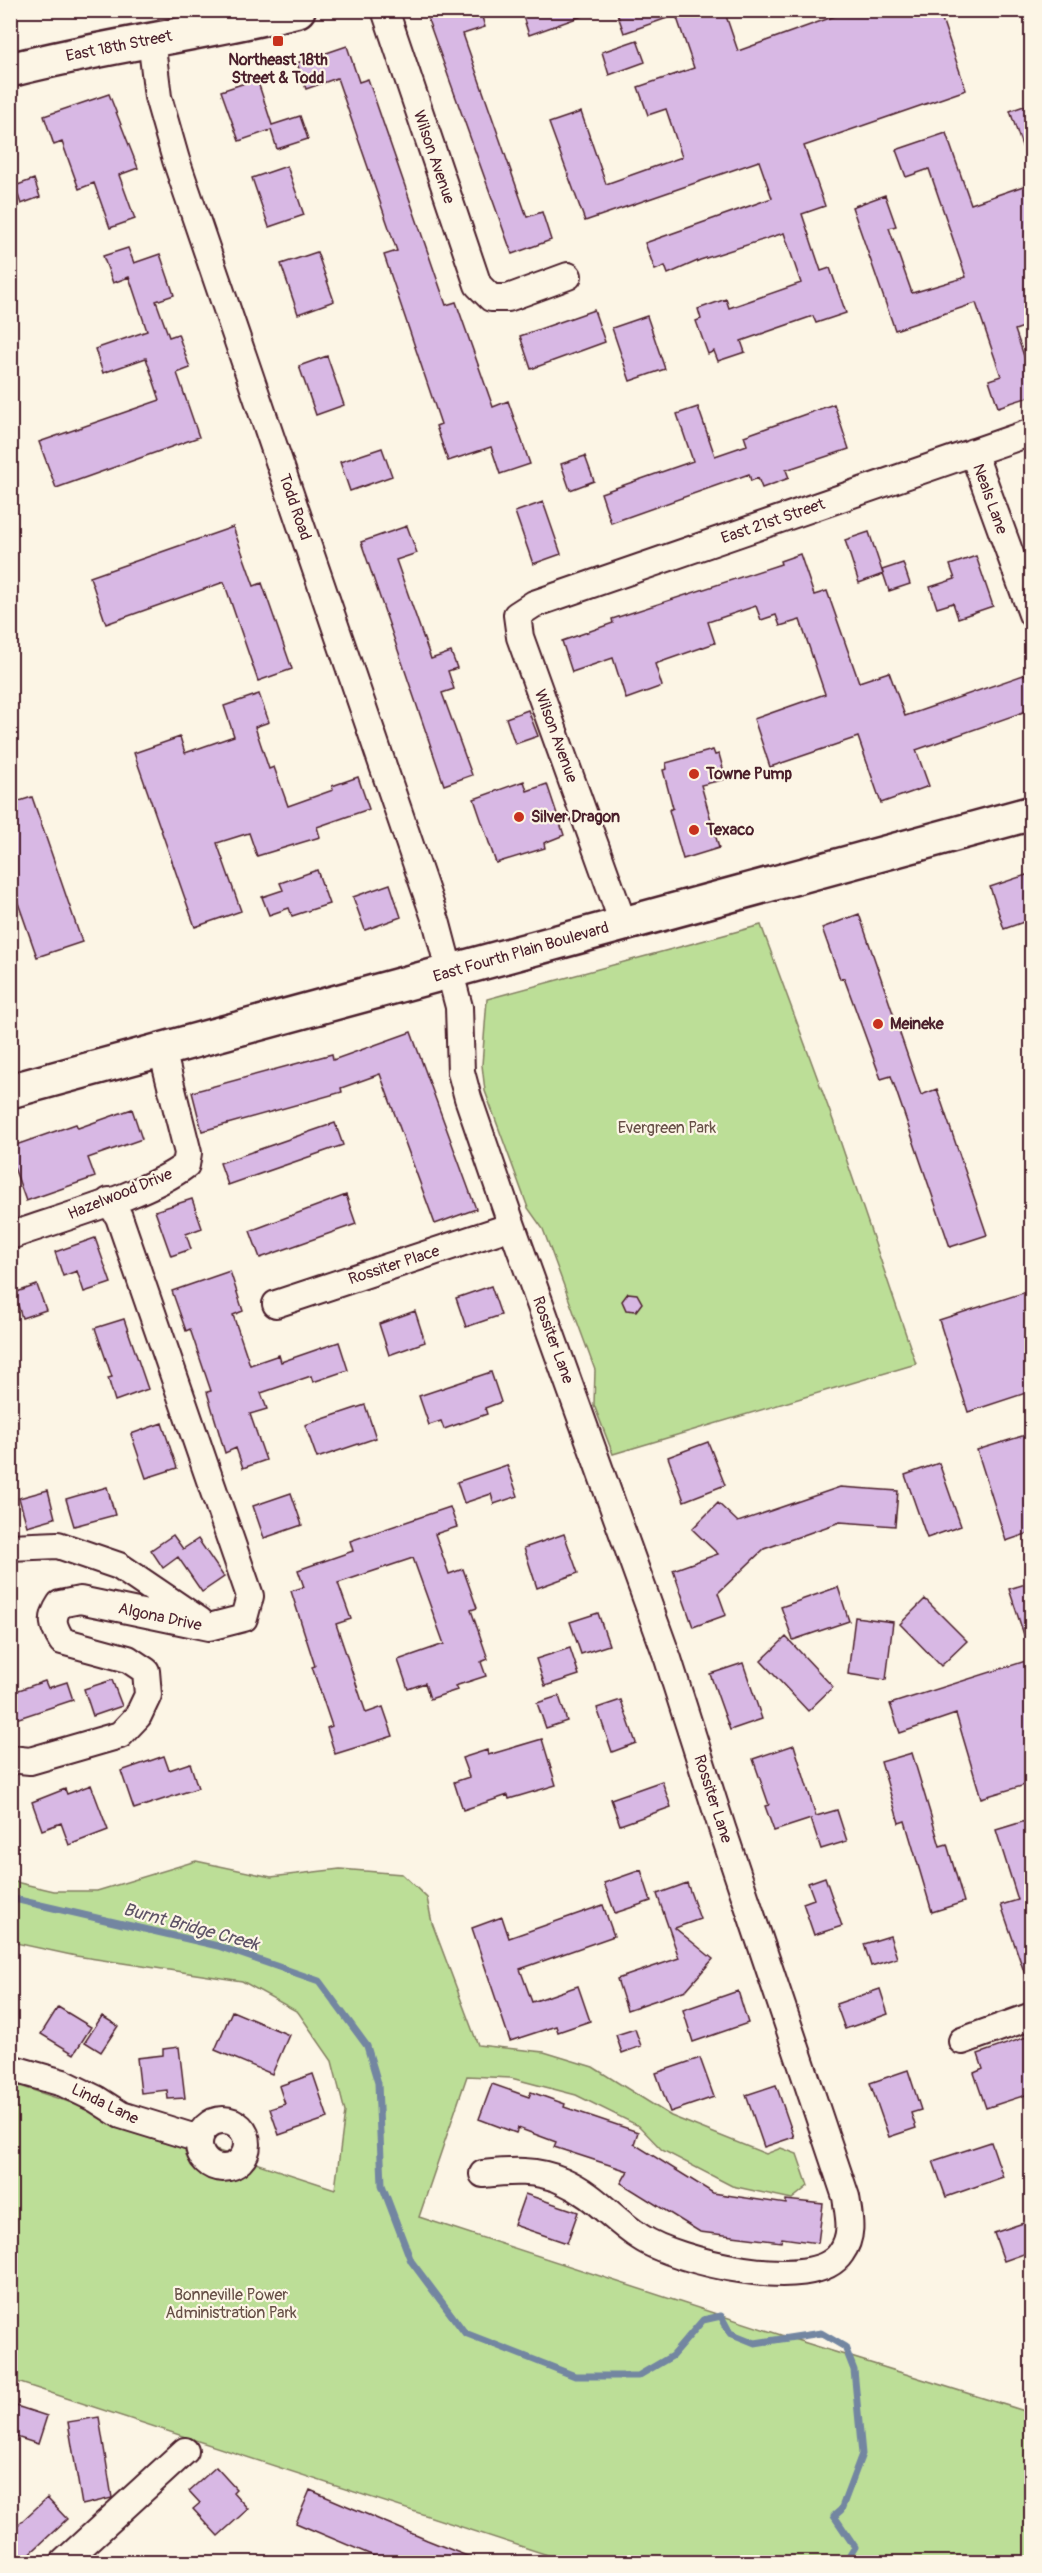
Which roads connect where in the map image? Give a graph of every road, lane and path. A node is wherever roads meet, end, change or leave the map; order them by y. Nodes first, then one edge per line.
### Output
1 (298, 10) edge
2 (386, 10) edge
3 (151, 39) junction
4 (10, 70) edge
5 (568, 276) dead end
6 (1032, 432) edge
7 (972, 452) junction
8 (1032, 614) edge
9 (517, 615) joint
10 (1032, 813) edge
11 (623, 923) junction
12 (451, 972) junction
13 (162, 1050) junction
14 (10, 1091) edge
15 (109, 1201) junction
16 (512, 1226) junction
17 (10, 1236) edge
18 (276, 1304) dead end
19 (10, 1547) edge
20 (209, 1627) junction
21 (10, 1759) edge
22 (1032, 2016) edge
23 (962, 2041) dead end
24 (10, 2067) edge
25 (199, 2139) dead end
26 (483, 2174) dead end
27 (185, 2451) dead end
28 (64, 2562) edge

1 - 3 main road, East 18th Street
2 - 5 street, Wilson Avenue
3 - 4 main road, East 18th Street
3 - 12 street, Todd Road
6 - 7 street, East 21st Street
7 - 8 street, Neals Lane
7 - 9 street, East 21st Street
9 - 11 street, Wilson Avenue
10 - 11 main road, East Fourth Plain Boulevard
11 - 12 main road, East Fourth Plain Boulevard
12 - 13 main road, East Fourth Plain Boulevard
12 - 16 street, Rossiter Lane
13 - 14 main road, East Fourth Plain Boulevard
13 - 15 street, Hazelwood Drive
15 - 17 street, Hazelwood Drive
15 - 20 street, Algona Drive
16 - 18 street, Rossiter Place
16 - 26 street, Rossiter Lane
19 - 20 street
20 - 21 street, Algona Drive
22 - 23 street
24 - 25 street, Linda Lane
27 - 28 street

